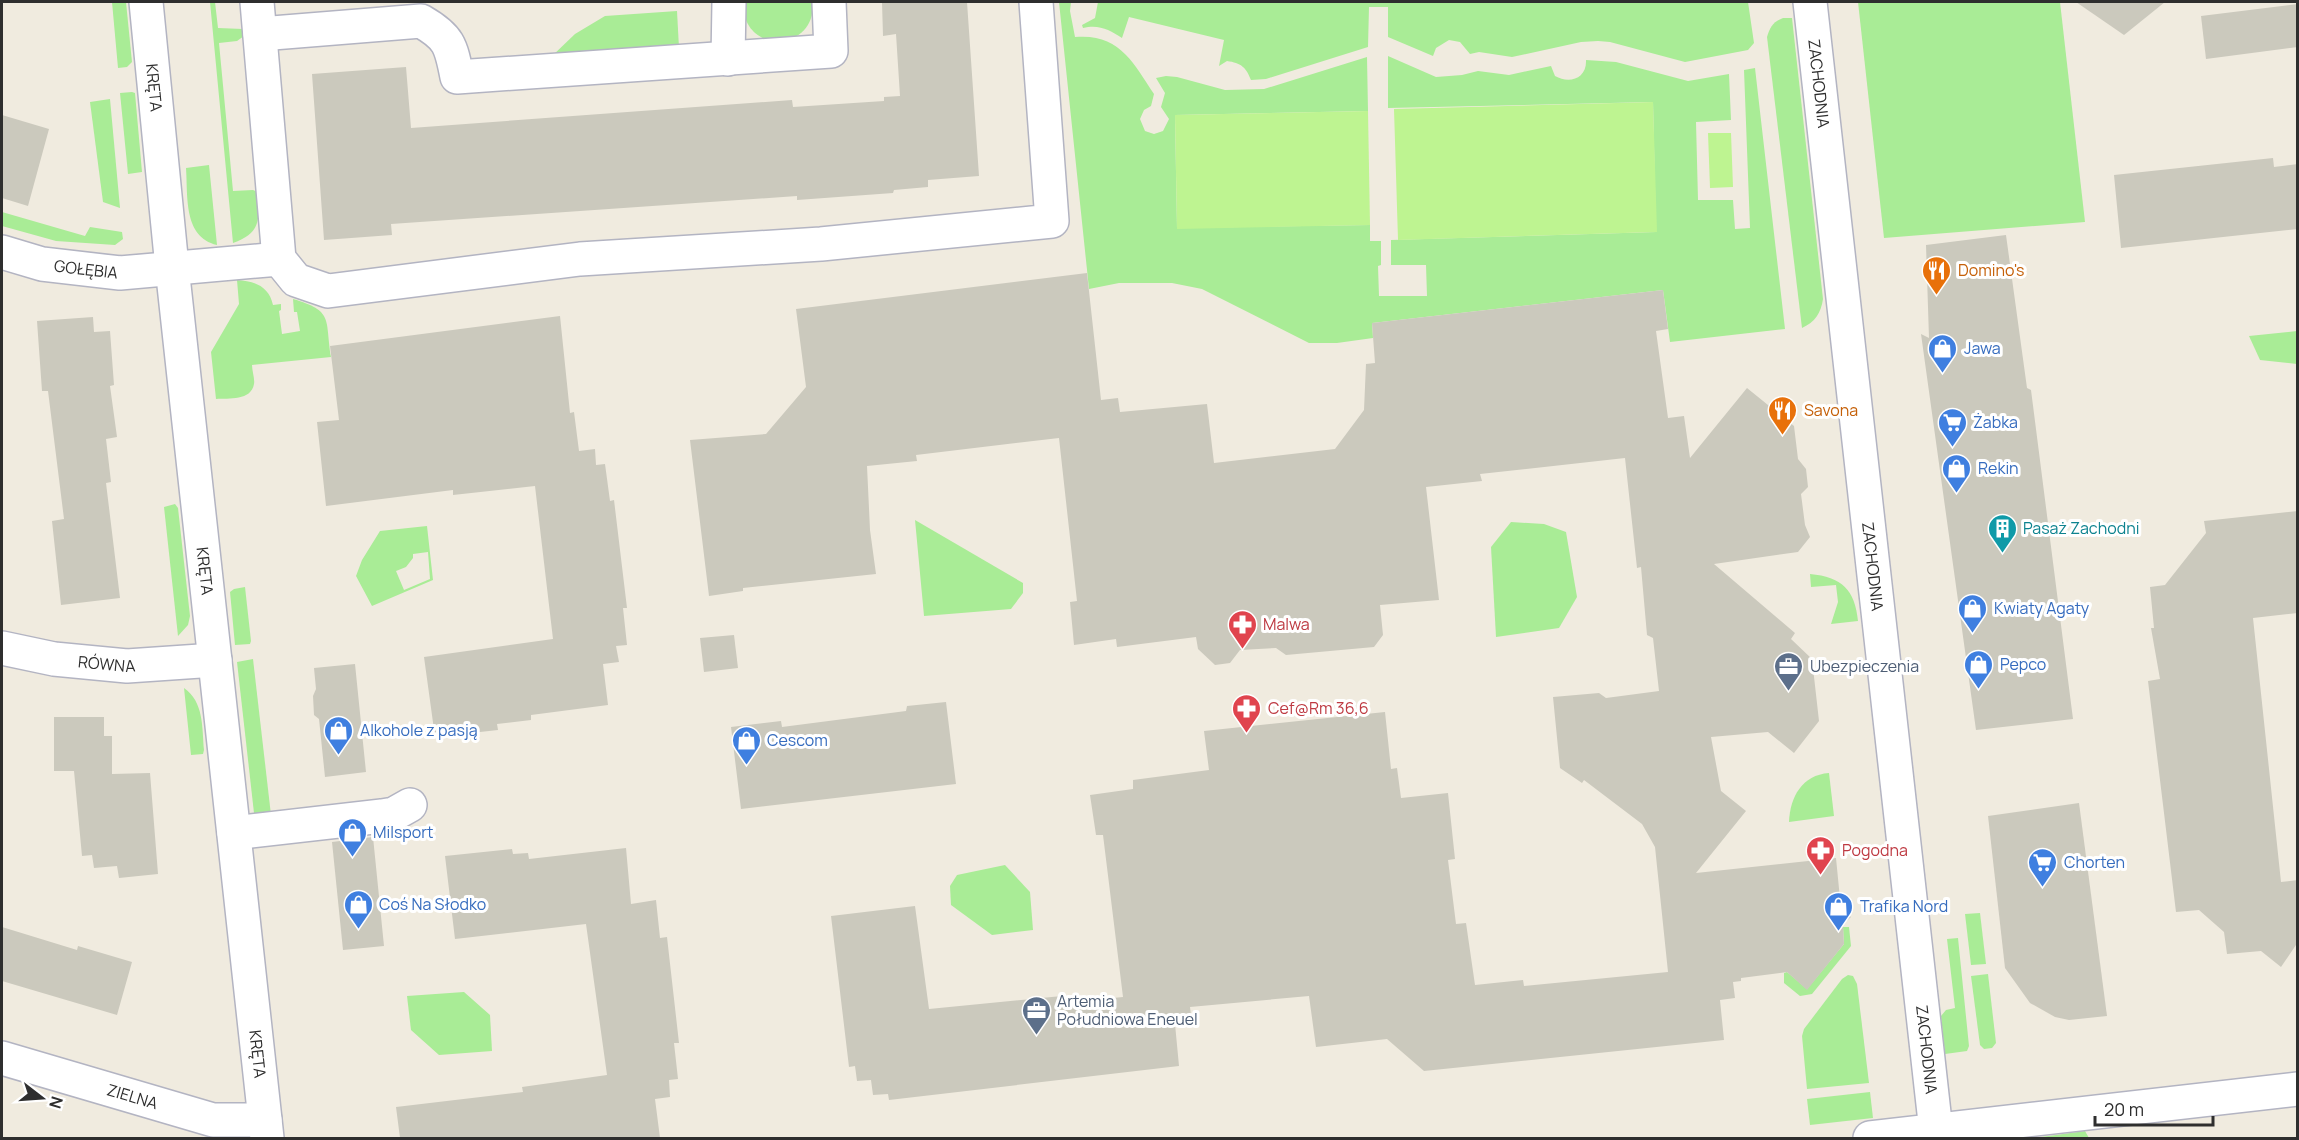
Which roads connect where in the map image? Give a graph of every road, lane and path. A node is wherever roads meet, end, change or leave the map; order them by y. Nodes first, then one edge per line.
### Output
1 (146, 2) edge
2 (258, 2) edge
3 (729, 2) edge
4 (829, 2) edge
5 (1036, 2) edge
6 (1810, 2) edge
7 (260, 34) junction
8 (728, 59) junction
9 (2, 252) edge
10 (279, 259) junction
11 (172, 267) junction
12 (2, 648) edge
13 (215, 660) junction
14 (410, 805) dead end
15 (234, 833) junction
16 (2, 1058) edge
17 (2298, 1089) edge
18 (2109, 1124) edge
19 (266, 1129) edge
20 (1936, 1131) junction
21 (1870, 1138) edge

1 - 11 street, KRĘTA
2 - 7 street
3 - 8 street
4 - 8 street
5 - 10 street
6 - 20 street, ZACHODNIA
7 - 8 street
7 - 10 street
9 - 11 street, GOŁĘBIA
10 - 11 street, GOŁĘBIA
11 - 13 street, KRĘTA
12 - 13 street, RÓWNA
13 - 15 street, KRĘTA
14 - 15 street
15 - 19 street, KRĘTA
16 - 19 street, ZIELNA
17 - 18 street
18 - 20 street
20 - 21 street

